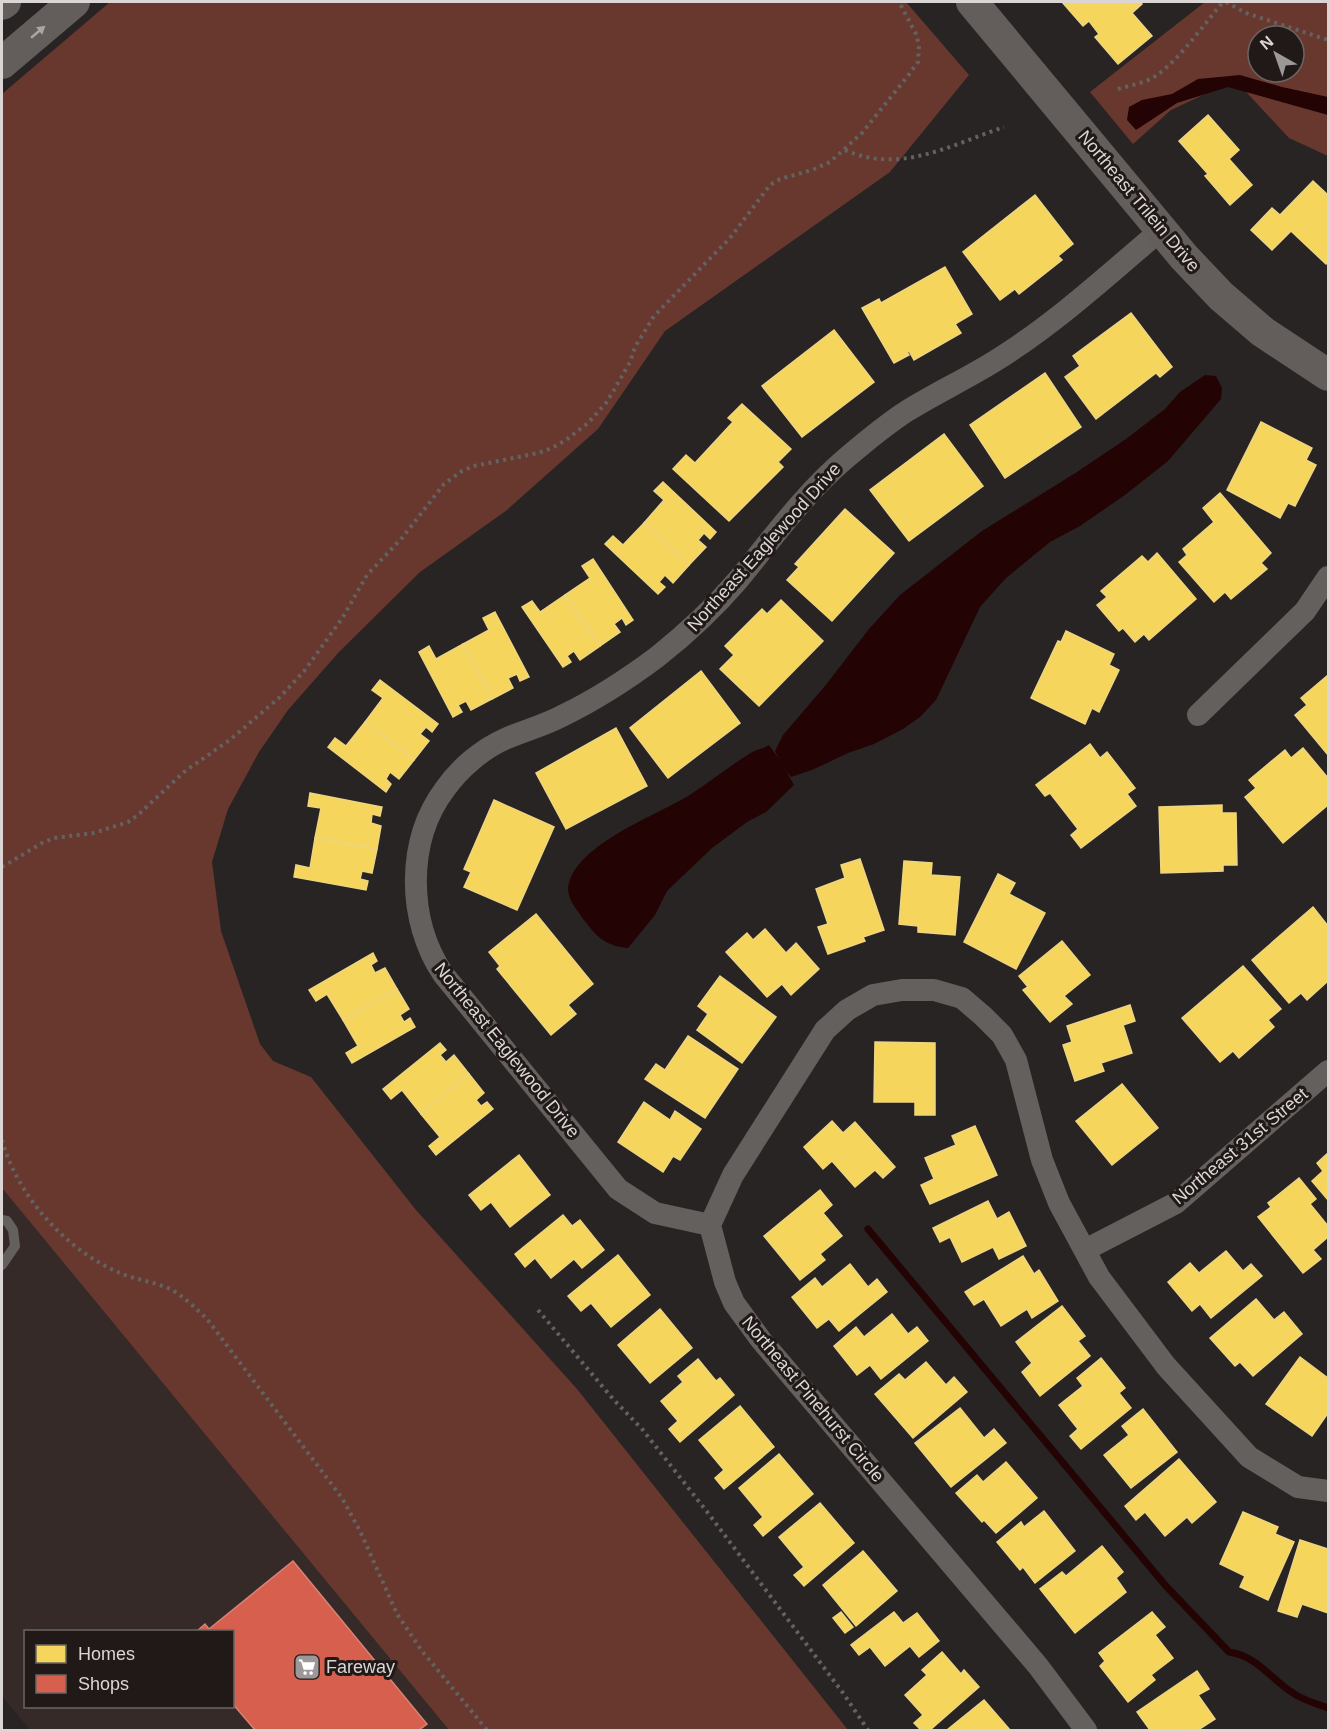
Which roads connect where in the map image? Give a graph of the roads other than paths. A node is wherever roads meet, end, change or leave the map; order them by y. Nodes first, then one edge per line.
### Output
1 (75, 2) edge
2 (972, 2) edge
3 (2, 63) edge
4 (1162, 229) junction
5 (1329, 375) edge
6 (1329, 577) edge
7 (1198, 715) dead end
8 (1329, 1071) edge
9 (2, 1220) edge
10 (710, 1225) junction
11 (1084, 1250) junction
12 (2, 1265) edge
13 (1329, 1491) edge
14 (1086, 1731) edge

3 -> 1 street
2 - 4 street, Northeast Trilein Drive
4 - 5 street, Northeast Trilein Drive
4 - 10 street, Northeast Eaglewood Drive
6 - 7 street
8 - 11 street, Northeast 31st Street
9 - 12 lane
10 - 11 street
10 - 14 street, Northeast Pinehurst Circle
11 - 13 street

